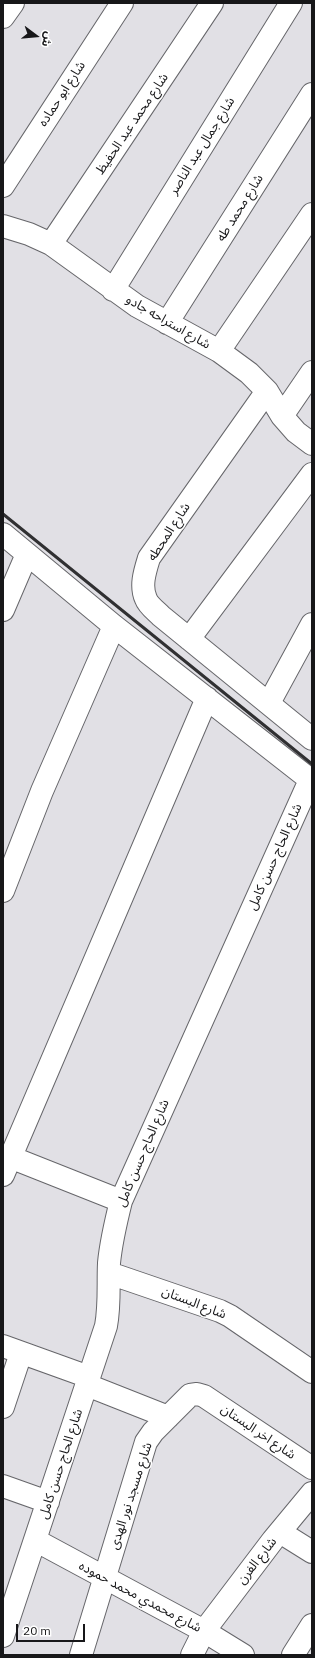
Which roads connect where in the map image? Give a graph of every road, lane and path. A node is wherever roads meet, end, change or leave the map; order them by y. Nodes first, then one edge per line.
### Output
1 (13, 3) edge
2 (122, 3) edge
3 (212, 3) edge
4 (291, 3) edge
5 (3, 17) edge
6 (312, 94) edge
7 (3, 186) edge
8 (312, 214) edge
9 (3, 226) edge
10 (51, 244) junction
11 (113, 290) junction
12 (167, 323) junction
13 (220, 351) junction
14 (312, 372) edge
15 (267, 392) junction
16 (282, 416) junction
17 (312, 444) edge
18 (312, 474) edge
19 (3, 534) edge
20 (28, 554) junction
21 (3, 610) edge
22 (312, 624) edge
23 (114, 626) junction
24 (189, 639) junction
25 (207, 698) junction
26 (268, 702) junction
27 (312, 739) edge
28 (311, 780) edge
29 (3, 891) edge
30 (7, 1166) edge
31 (121, 1201) junction
32 (109, 1273) junction
33 (12, 1350) edge
34 (312, 1372) edge
35 (88, 1381) junction
36 (204, 1396) joint
37 (3, 1407) edge
38 (168, 1417) junction
39 (312, 1468) edge
40 (3, 1486) edge
41 (312, 1493) edge
42 (48, 1502) junction
43 (280, 1532) junction
44 (36, 1540) junction
45 (312, 1552) edge
46 (104, 1578) junction
47 (312, 1625) edge
48 (204, 1631) junction
49 (3, 1636) edge
50 (81, 1655) edge
51 (192, 1655) edge
52 (244, 1655) edge
53 (293, 1655) edge

1 - 5 street
2 - 7 street, شارع ابو حماده
3 - 10 street, شارع محمد عبد الحفيظ
4 - 11 street, شارع جمال عبد الناصر
6 - 12 street, شارع محمد طه
8 - 13 street
9 - 10 street, شارع استراحه جادو
10 - 11 street, شارع استراحه جادو
11 - 12 street, شارع استراحه جادو
12 - 13 street, شارع استراحه جادو
13 - 15 street, شارع استراحه جادو
14 - 16 street
15 - 16 street, شارع استراحه جادو
15 - 24 street, شارع المحطه
16 - 17 street, شارع استراحه جادو
18 - 24 street
19 - 20 street
20 - 21 street
20 - 23 street
22 - 26 street
23 - 25 street
23 - 29 street
24 - 26 street, شارع المحطه
25 - 28 street
25 - 30 street
26 - 27 street, شارع المحطه
28 - 31 street, شارع الحاج حسن كامل
30 - 31 street
31 - 32 street, شارع الحاج حسن كامل
32 - 34 street, شارع البستان
32 - 35 street, شارع الحاج حسن كامل
33 - 35 street
33 - 37 street
35 - 38 street
35 - 42 street, شارع الحاج حسن كامل
36 - 38 street, شارع مسجد نور الهدى
36 - 39 street, شارع اخر البستان
38 - 46 street, شارع مسجد نور الهدى
40 - 42 street
41 - 43 street, شارع الفرن
42 - 44 street, شارع الحاج حسن كامل
43 - 45 street
43 - 48 street, شارع الفرن
44 - 46 street, شارع محمدي محمد حموده
44 - 49 street, شارع الحاج حسن كامل
46 - 48 street, شارع محمدي محمد حموده
46 - 50 street, شارع مسجد نور الهدى
47 - 53 street
48 - 51 street, شارع الفرن
48 - 52 street, شارع محمدي محمد حموده

